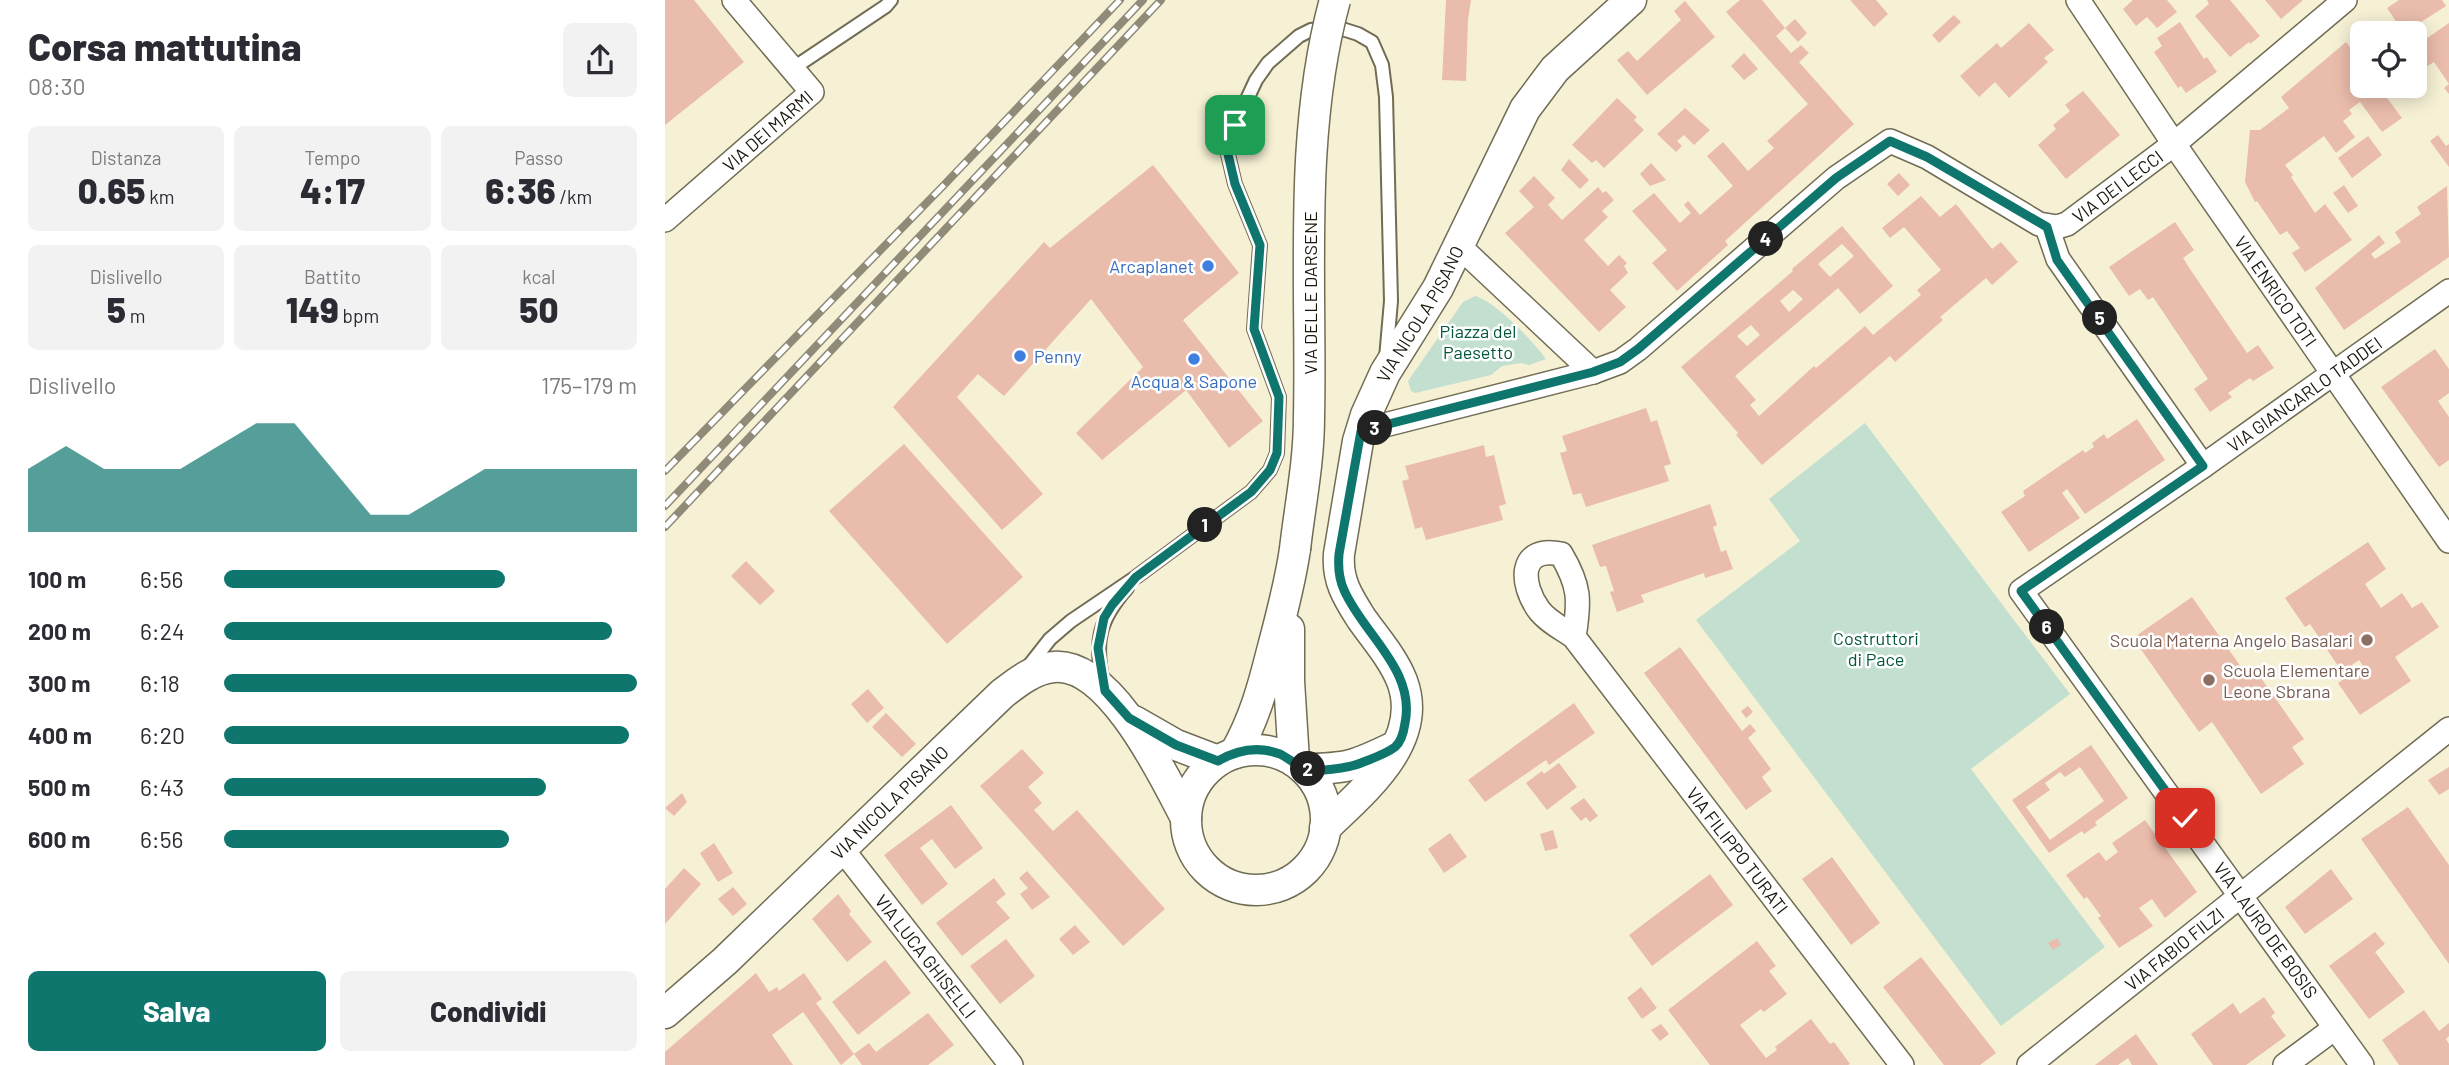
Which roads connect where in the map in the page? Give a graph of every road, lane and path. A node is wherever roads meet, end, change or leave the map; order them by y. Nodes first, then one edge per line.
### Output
1 (734, 0) edge
2 (891, 0) edge
3 (1335, 0) edge
4 (1631, 0) edge
5 (2078, 0) edge
6 (2344, 0) edge
7 (792, 69) junction
8 (2174, 144) junction
9 (665, 220) edge
10 (2047, 227) junction
11 (1459, 246) junction
12 (2449, 291) edge
13 (1593, 372) junction
14 (1385, 373) junction
15 (2332, 374) junction
16 (1361, 431) junction
17 (2203, 466) junction
18 (2449, 541) edge
19 (1136, 577) junction
20 (1289, 586) junction
21 (2021, 591) joint
22 (1574, 637) dead end
23 (1016, 684) junction
24 (1105, 691) junction
25 (1129, 718) junction
26 (2449, 729) edge
27 (1397, 746) junction
28 (1227, 757) junction
29 (1299, 765) junction
30 (1186, 818) junction
31 (1325, 828) junction
32 (842, 849) junction
33 (2242, 896) junction
34 (665, 1013) edge
35 (2335, 1028) junction
36 (1011, 1065) edge
37 (1902, 1065) edge
38 (2029, 1065) edge
39 (2285, 1065) edge
40 (2362, 1065) edge

1 - 7 street, VIA DEI MARMI
2 - 7 lane
3 - 20 street, VIA DELLE DARSENE, bridge
4 - 11 street, VIA NICOLA PISANO
5 - 8 street, VIA ENRICO TOTI
6 - 8 street, VIA DEI LECCI
7 - 9 street, VIA DEI MARMI
8 - 10 street, VIA DEI LECCI
8 - 15 street, VIA ENRICO TOTI
10 - 13 street
10 - 17 street
11 - 13 street
11 - 14 street, VIA NICOLA PISANO
12 - 15 street, VIA GIANCARLO TADDEI
13 - 16 street
14 - 16 street, VIA NICOLA PISANO
14 - 19 lane
15 - 17 street, VIA GIANCARLO TADDEI
15 - 18 street, VIA ENRICO TOTI
16 - 27 street, VIA NICOLA PISANO
17 - 21 street, VIA GIANCARLO TADDEI
19 - 23 lane
19 - 24 lane
20 - 28 street, VIA DELLE DARSENE
20 - 29 street, VIA DELLE DARSENE
21 - 33 street, VIA LAURO DE BOSIS
22 - 37 street, VIA FILIPPO TURATI
23 - 24 street, VIA NICOLA PISANO
23 - 32 street, VIA NICOLA PISANO
24 - 25 street, VIA NICOLA PISANO
25 - 28 street, VIA NICOLA PISANO
25 - 30 street, VIA NICOLA PISANO
26 - 33 street, VIA FABIO FILZI
27 - 29 street, VIA NICOLA PISANO
27 - 31 street, VIA NICOLA PISANO
28 - 29 street, VIA NICOLA PISANO
28 - 30 street
29 - 31 street, VIA NICOLA PISANO
30 - 31 street, VIA NICOLA PISANO
32 - 34 street, VIA NICOLA PISANO
32 - 36 street, VIA LUCA GHISELLI
33 - 35 street, VIA LAURO DE BOSIS
33 - 38 street, VIA FABIO FILZI
35 - 39 street
35 - 40 street, VIA LAURO DE BOSIS

